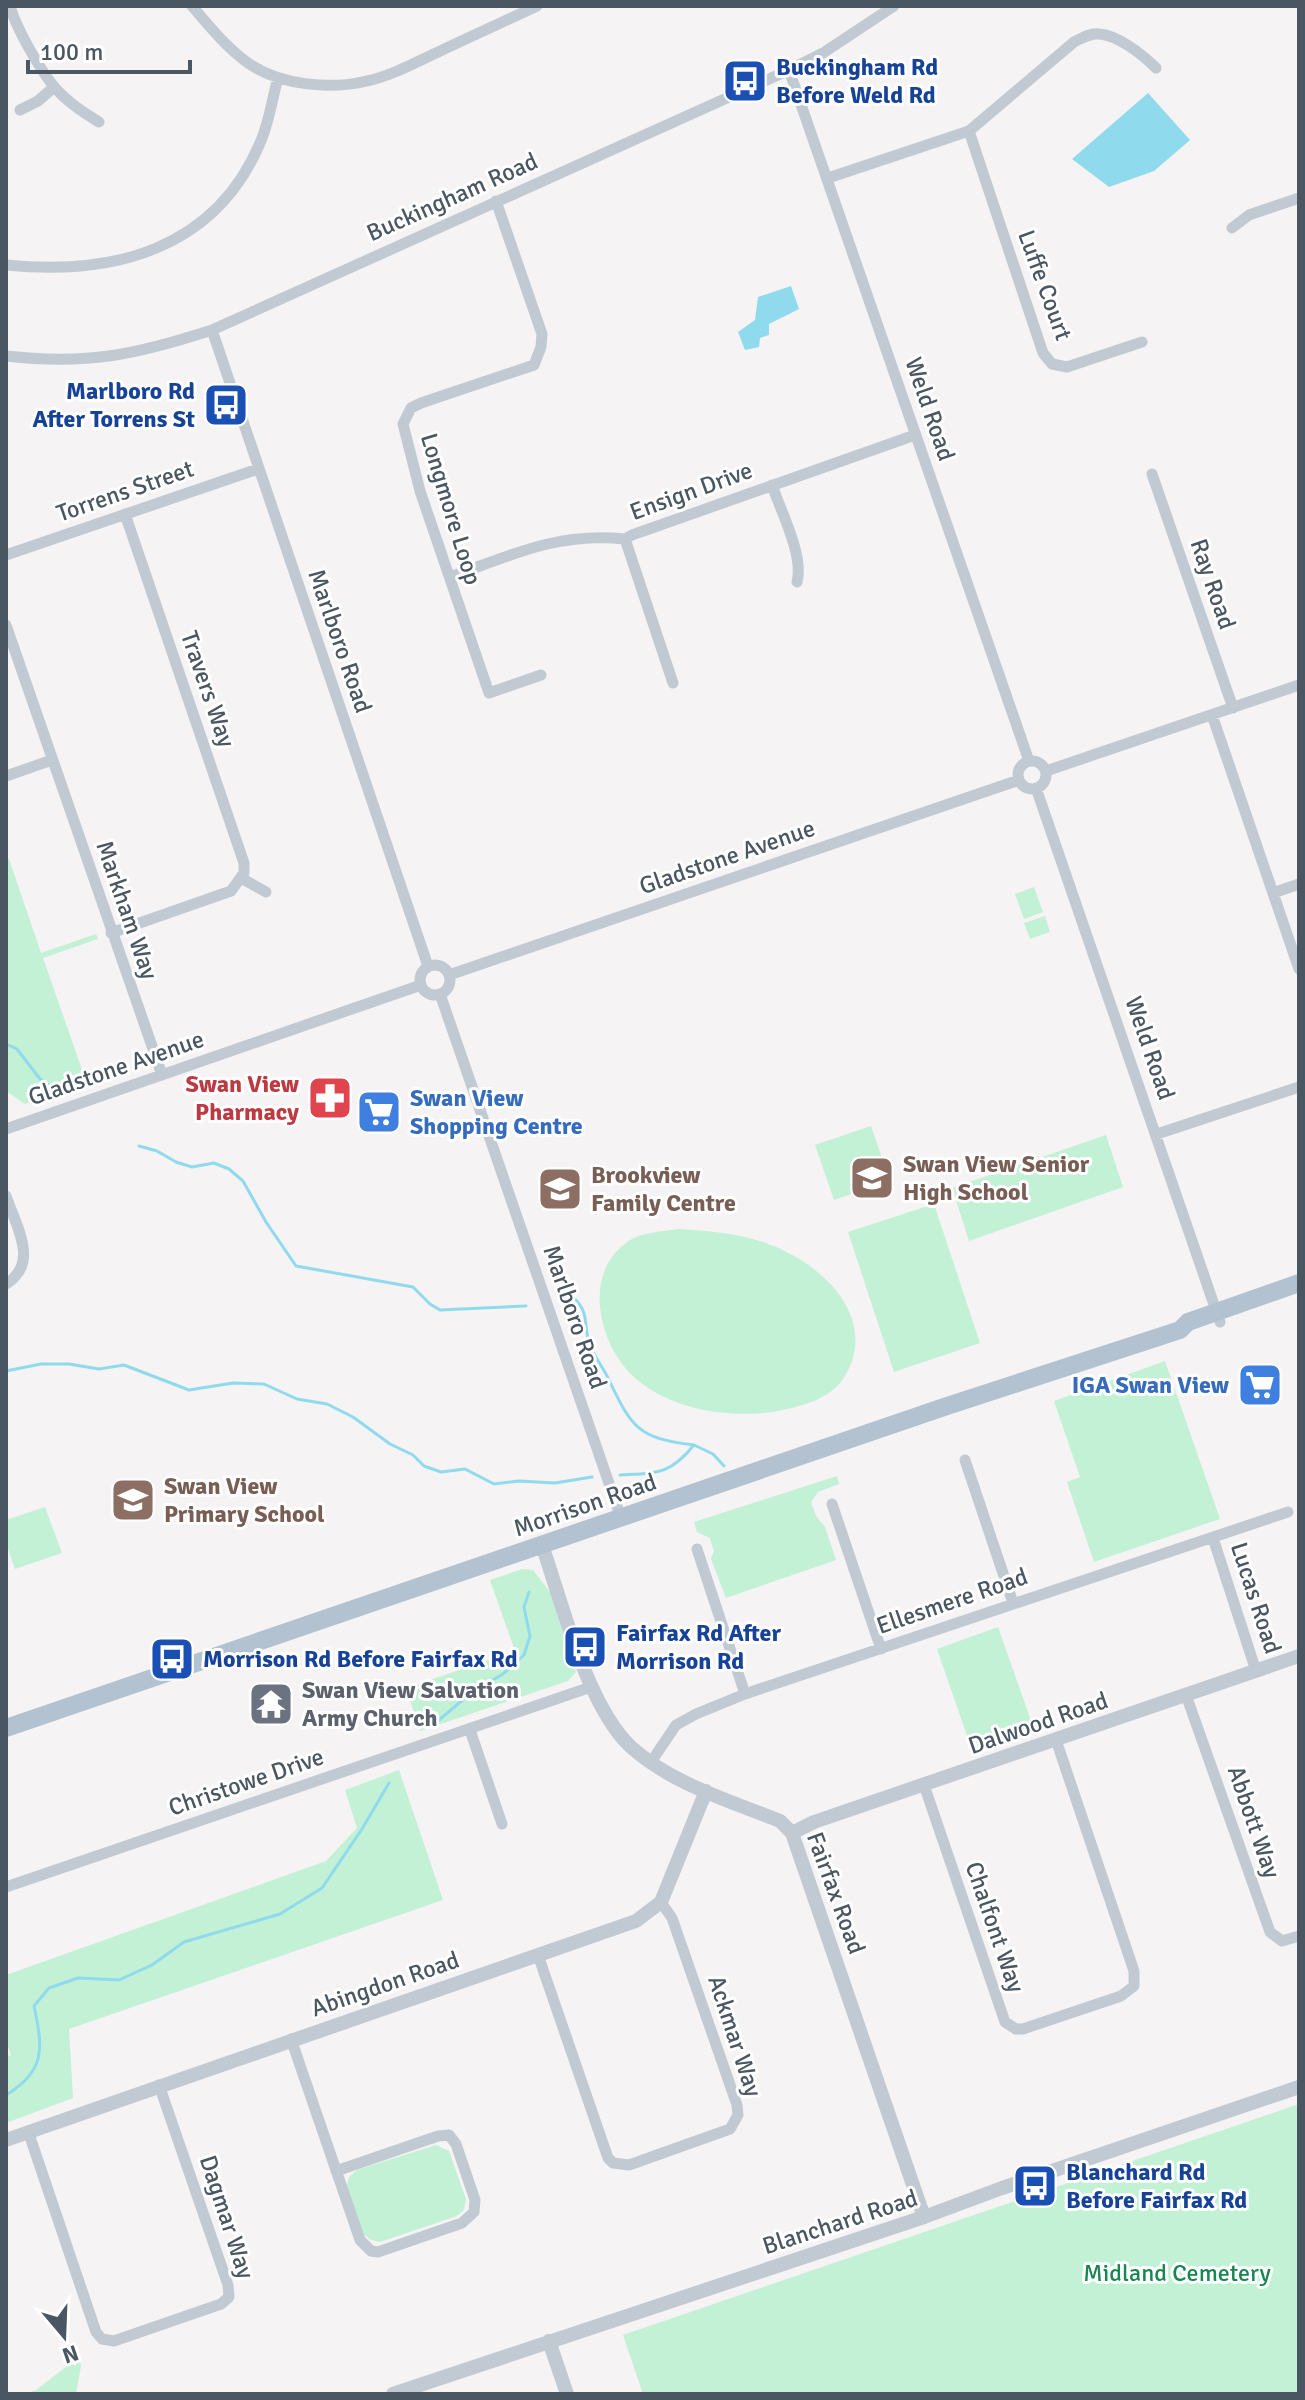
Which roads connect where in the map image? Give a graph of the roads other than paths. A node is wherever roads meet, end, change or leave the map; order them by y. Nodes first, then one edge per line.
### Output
1 (10, 6) edge
2 (192, 6) edge
3 (537, 6) edge
4 (894, 6) edge
5 (1156, 68) dead end
6 (789, 70) junction
7 (278, 78) junction
8 (54, 87) junction
9 (20, 110) dead end
10 (99, 122) dead end
11 (969, 131) junction
12 (828, 178) junction
13 (1299, 198) edge
14 (496, 201) junction
15 (1232, 228) dead end
16 (6, 265) edge
17 (212, 330) junction
18 (1142, 342) dead end
19 (6, 356) edge
20 (915, 435) junction
21 (258, 469) junction
22 (1152, 474) dead end
23 (772, 485) junction
24 (125, 514) junction
25 (625, 539) junction
26 (6, 555) edge
27 (450, 577) junction
28 (797, 582) dead end
29 (6, 625) edge
30 (541, 675) dead end
31 (673, 683) dead end
32 (1299, 685) edge
33 (1233, 708) junction
34 (1212, 715) junction
35 (52, 760) junction
36 (1029, 761) junction
37 (1046, 771) junction
38 (6, 776) edge
39 (1019, 780) junction
40 (1036, 788) junction
41 (241, 878) junction
42 (1299, 884) edge
43 (266, 892) dead end
44 (1273, 893) junction
45 (111, 933) junction
46 (428, 966) junction
47 (1299, 969) edge
48 (449, 975) junction
49 (421, 985) junction
50 (440, 994) junction
51 (162, 1075) junction
52 (1299, 1087) edge
53 (6, 1129) edge
54 (1157, 1134) junction
55 (6, 1196) edge
56 (1299, 1283) edge
57 (6, 1284) edge
58 (1299, 1295) edge
59 (1218, 1316) junction
60 (965, 1460) dead end
61 (832, 1504) dead end
62 (1288, 1512) dead end
63 (621, 1518) junction
64 (1213, 1538) junction
65 (542, 1545) junction
66 (697, 1549) dead end
67 (1013, 1603) junction
68 (881, 1649) junction
69 (1299, 1656) edge
70 (1256, 1671) junction
71 (591, 1687) junction
72 (745, 1694) junction
73 (1186, 1695) junction
74 (6, 1728) edge
75 (470, 1730) junction
76 (1056, 1740) junction
77 (651, 1762) junction
78 (924, 1785) junction
79 (706, 1791) junction
80 (502, 1824) dead end
81 (792, 1833) junction
82 (6, 1887) edge
83 (661, 1902) junction
84 (1299, 1936) edge
85 (538, 1955) junction
86 (291, 2039) junction
87 (159, 2085) junction
88 (1299, 2087) edge
89 (28, 2131) junction
90 (6, 2140) edge
91 (336, 2171) junction
92 (924, 2217) junction
93 (549, 2341) junction
94 (421, 2390) edge
95 (393, 2394) edge
96 (567, 2394) edge

1 - 8 street
2 - 7 street
3 - 7 street
4 - 6 street, Buckingham Road
5 - 11 street
6 - 12 street, Weld Road
6 - 14 street, Buckingham Road
7 - 16 street
8 - 9 street
8 - 10 street
11 - 12 street
11 - 18 street, Luffe Court
12 - 20 street, Weld Road
13 - 15 street
14 - 17 street, Buckingham Road
14 - 27 street, Longmore Loop
17 - 19 street, Buckingham Road
17 - 21 street, Marlboro Road
20 - 23 street, Ensign Drive
20 - 36 street, Weld Road
21 - 24 street, Torrens Street
21 - 46 street, Marlboro Road
22 - 33 street, Ray Road
23 - 25 street, Ensign Drive
23 - 28 street
24 - 26 street, Torrens Street
24 - 41 street, Travers Way
25 - 27 street
25 - 31 street, Ensign Drive
27 - 30 street, Longmore Loop
29 - 35 street, Markham Way
32 - 33 street
33 - 34 street
34 - 37 street
34 - 44 street
35 - 38 street
35 - 45 street, Markham Way
36 - 37 street
36 - 39 street
37 - 40 street
39 - 40 street
39 - 48 street, Gladstone Avenue
40 - 54 street, Weld Road
41 - 43 street
41 - 45 street
42 - 44 street
44 - 47 street
45 - 51 street, Markham Way
46 - 48 street
46 - 49 street
48 - 50 street
49 - 50 street
49 - 51 street, Gladstone Avenue
50 - 63 street, Marlboro Road
51 - 53 street, Gladstone Avenue
52 - 54 street
54 - 59 street, Weld Road
55 - 57 street
56 - 59 main road, Morrison Road
58 - 59 main road, Morrison Road
59 - 63 main road, Morrison Road
60 - 67 street
61 - 68 street
62 - 64 street, Ellesmere Road
63 - 65 main road, Morrison Road
64 - 67 street, Ellesmere Road
64 - 70 street, Lucas Road
65 - 71 street, Fairfax Road
65 - 74 main road, Morrison Road
66 - 72 street
67 - 68 street, Ellesmere Road
68 - 72 street, Ellesmere Road
69 - 70 street, Dalwood Road
70 - 73 street, Dalwood Road
71 - 75 street, Christowe Drive
71 - 77 street, Fairfax Road
72 - 77 street, Ellesmere Road
73 - 76 street, Dalwood Road
73 - 84 street, Abbott Way
75 - 80 street
75 - 82 street, Christowe Drive
76 - 78 street, Dalwood Road
76 - 78 street, Chalfont Way
77 - 79 street, Fairfax Road
78 - 81 street, Dalwood Road
79 - 81 street, Fairfax Road
79 - 83 street
81 - 92 street, Fairfax Road
83 - 85 street, Abingdon Road
83 - 85 street, Ackmar Way
85 - 86 street, Abingdon Road
86 - 87 street, Abingdon Road
86 - 91 street
87 - 89 street, Abingdon Road
87 - 89 street, Dagmar Way
88 - 92 street, Blanchard Road
89 - 90 street, Abingdon Road
91 - 91 street
92 - 93 street, Blanchard Road
93 - 94 street, Blanchard Road
93 - 96 street
94 - 95 street, Blanchard Road

